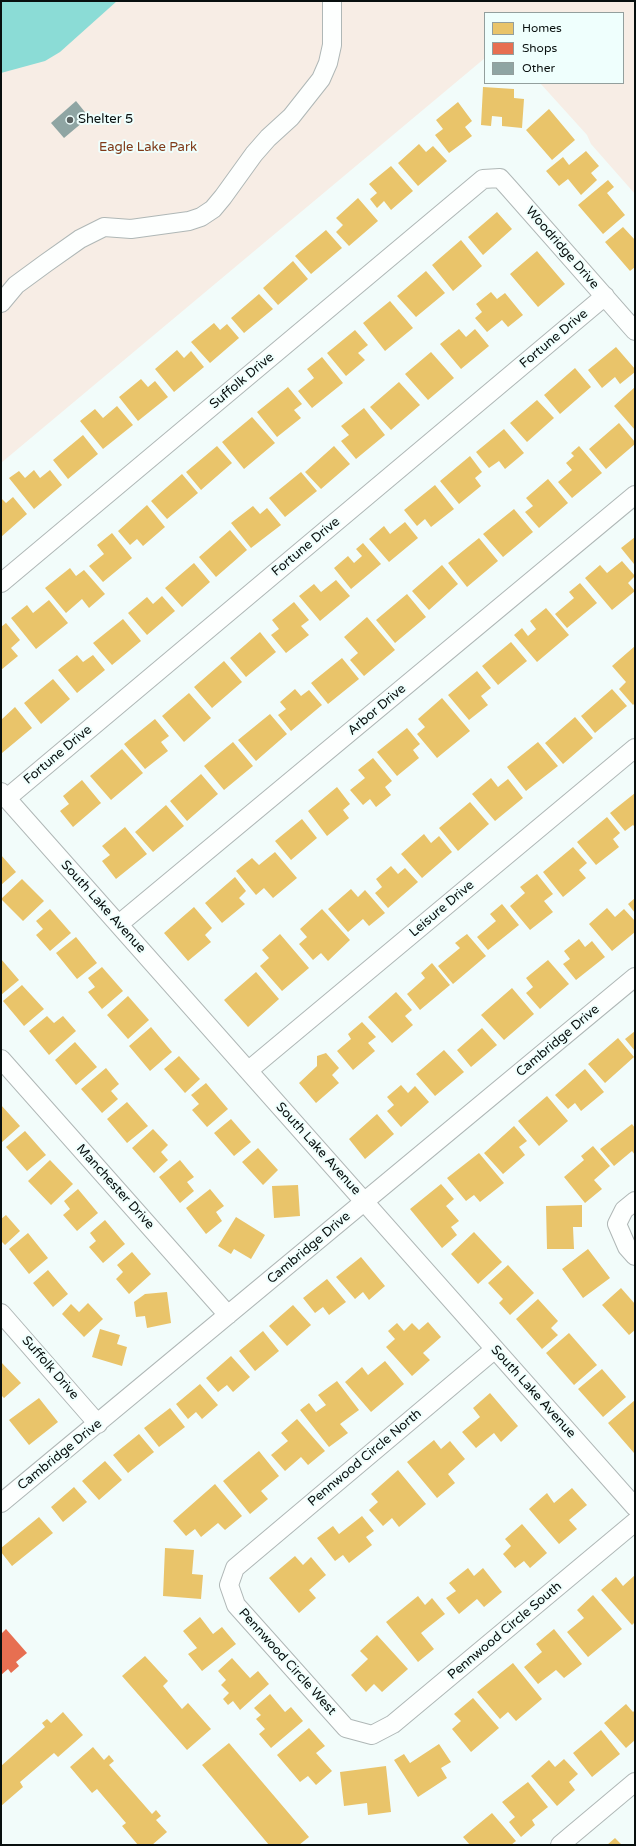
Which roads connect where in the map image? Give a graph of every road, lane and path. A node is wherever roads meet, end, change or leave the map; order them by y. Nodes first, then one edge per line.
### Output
1 (332, 1) edge
2 (483, 179) joint
3 (605, 296) junction
4 (1, 303) edge
5 (635, 331) edge
6 (635, 495) edge
7 (1, 583) edge
8 (635, 748) edge
9 (4, 795) edge
10 (119, 924) junction
11 (635, 977) edge
12 (1, 1059) edge
13 (249, 1070) junction
14 (635, 1201) edge
15 (365, 1202) junction
16 (635, 1256) edge
17 (1, 1313) edge
18 (228, 1315) junction
19 (495, 1349) junction
20 (98, 1424) junction
21 (1, 1503) edge
22 (635, 1507) edge
23 (635, 1522) edge
24 (236, 1568) joint
25 (372, 1735) joint
26 (635, 1782) edge
27 (560, 1845) edge

1 - 4 street
2 - 3 street, Woodridge Drive
2 - 7 street, Suffolk Drive
3 - 5 street, Woodridge Drive
3 - 9 street, Fortune Drive
6 - 10 street, Arbor Drive
8 - 13 street, Leisure Drive
9 - 10 street, South Lake Avenue
10 - 13 street, South Lake Avenue
11 - 15 street, Cambridge Drive
12 - 18 street, Manchester Drive
13 - 15 street, South Lake Avenue
14 - 16 street
15 - 18 street, Cambridge Drive
15 - 19 street, South Lake Avenue
17 - 20 street, Suffolk Drive
18 - 20 street, Cambridge Drive
19 - 22 street, South Lake Avenue
19 - 24 street, Pennwood Circle North
20 - 21 street, Cambridge Drive
23 - 25 street, Pennwood Circle South
24 - 25 street, Pennwood Circle West
26 - 27 street

